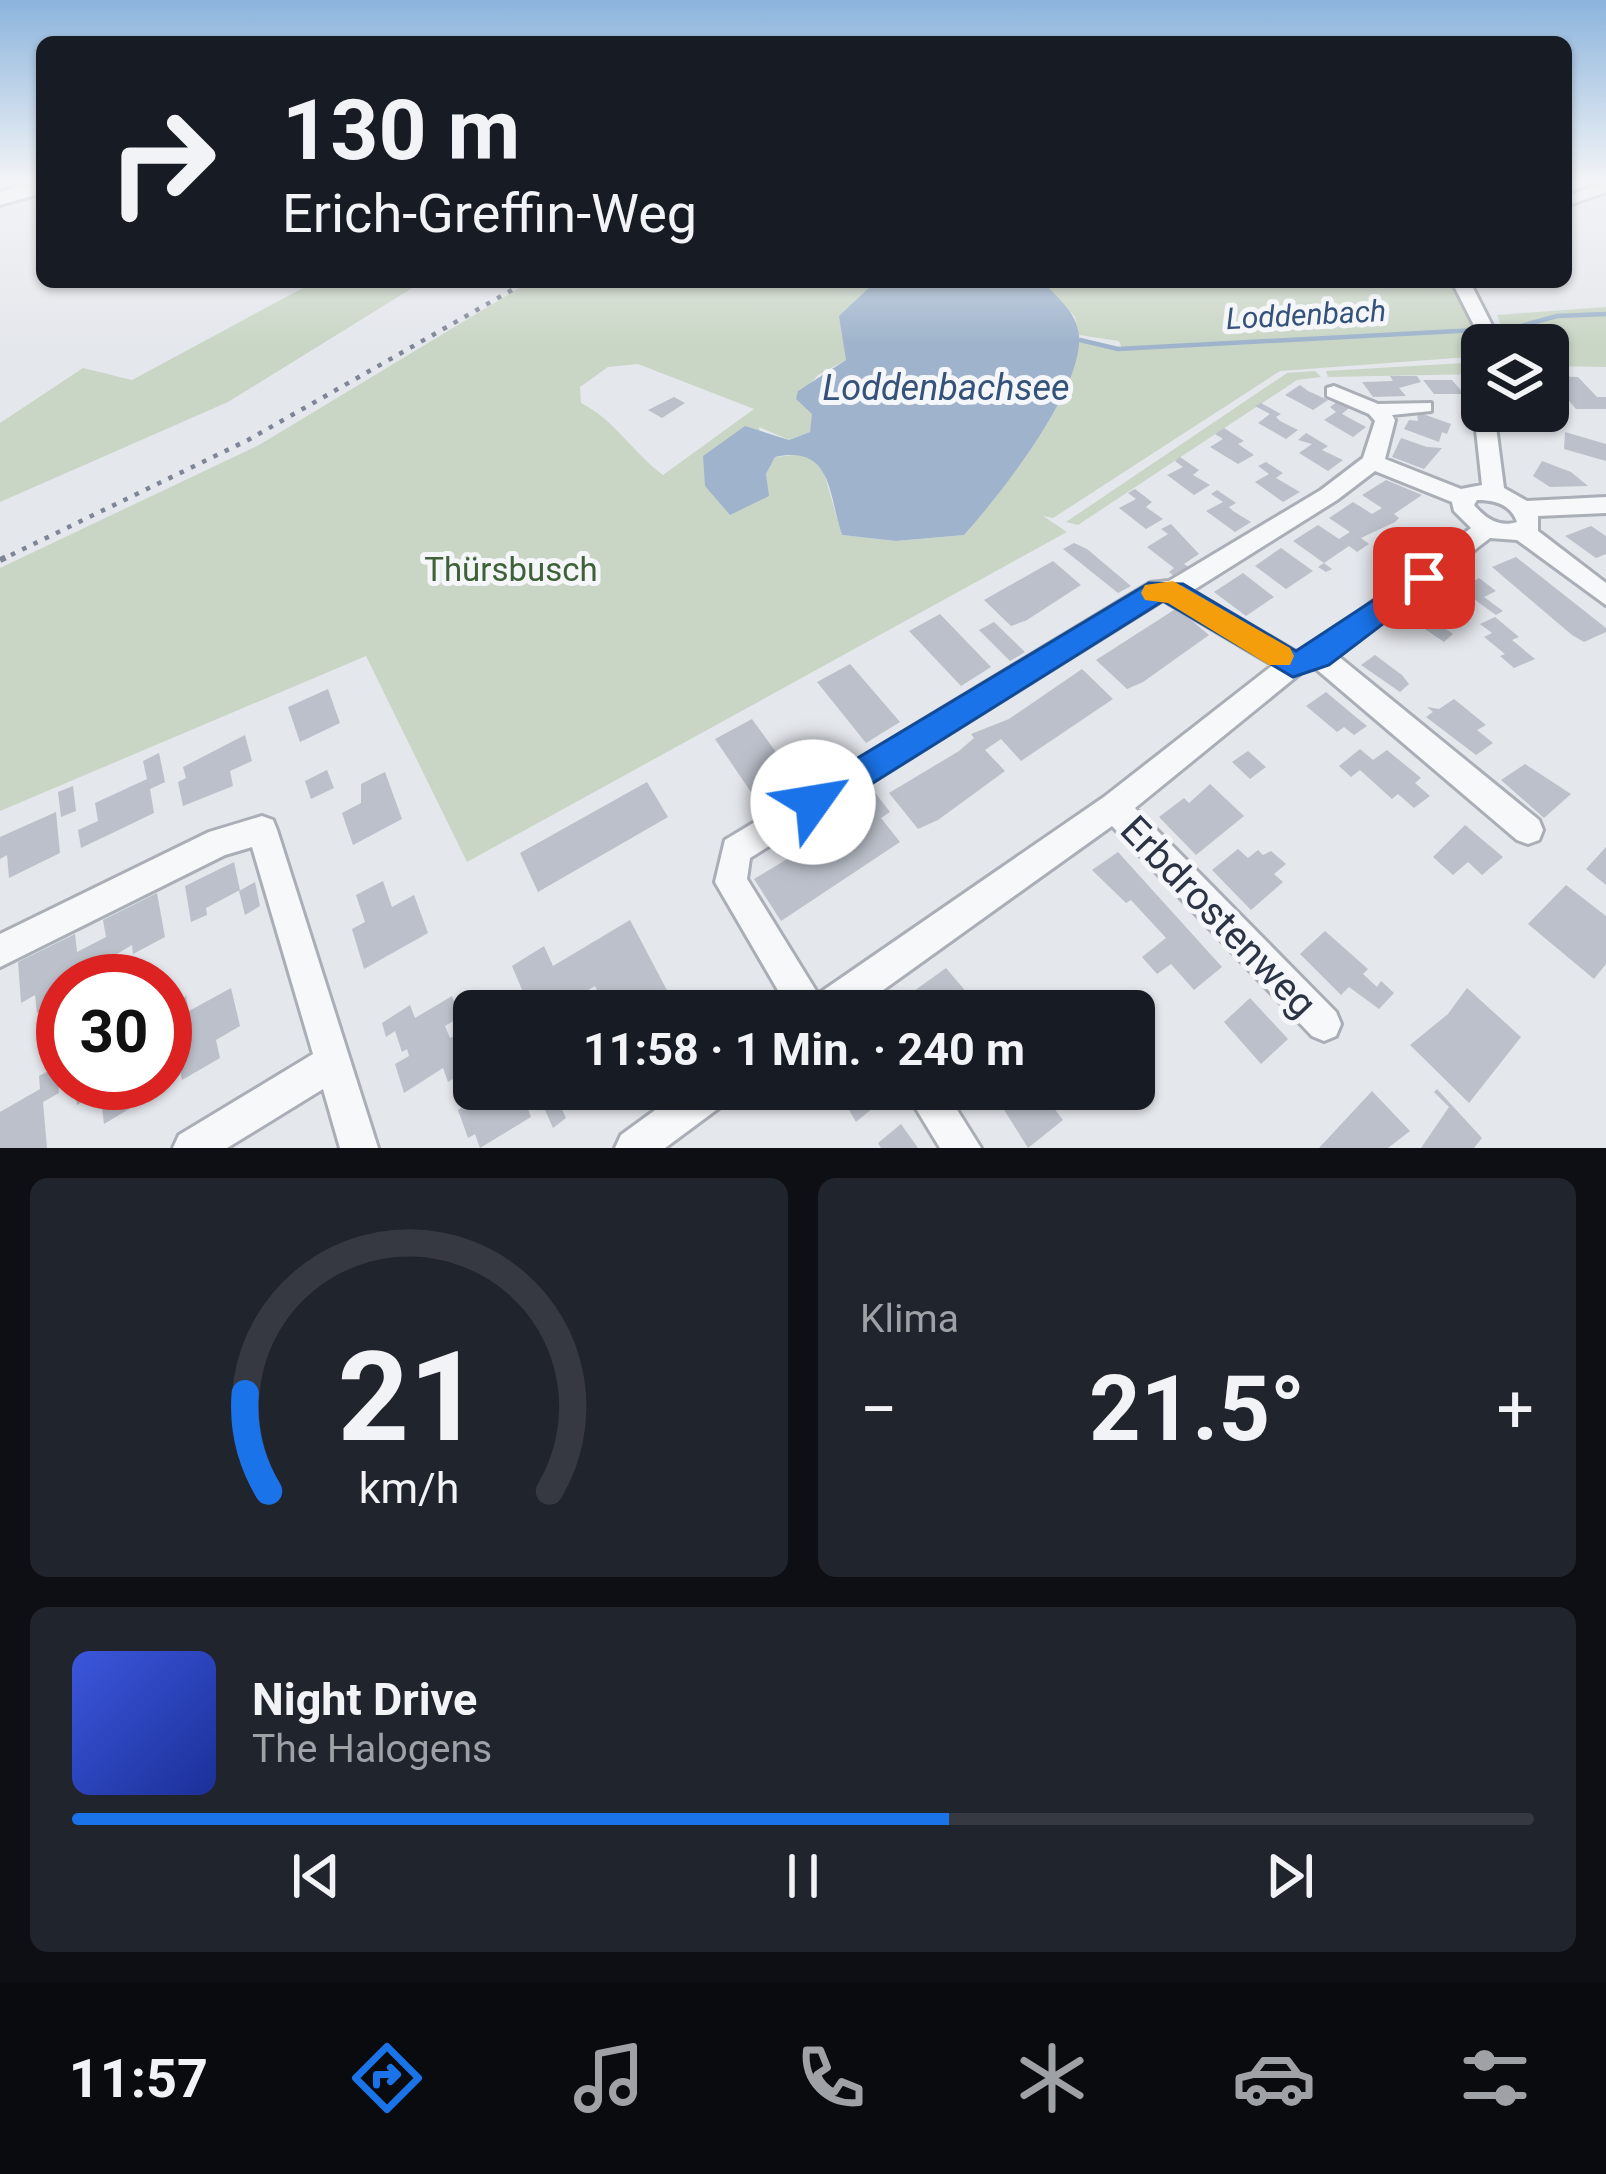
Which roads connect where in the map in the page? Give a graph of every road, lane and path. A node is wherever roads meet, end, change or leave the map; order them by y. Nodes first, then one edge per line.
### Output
1 (1464, 288) edge
2 (1484, 324) edge
3 (1334, 392) dead end
4 (1424, 407) dead end
5 (1376, 410) junction
6 (1487, 432) edge
7 (1373, 462) junction
8 (1494, 493) junction
9 (1463, 498) junction
10 (1606, 506) edge
11 (1523, 520) junction
12 (1486, 528) junction
13 (1173, 592) junction
14 (1606, 596) edge
15 (1306, 660) junction
16 (1114, 807) junction
17 (1528, 830) dead end
18 (0, 951) edge
19 (796, 990) edge
20 (878, 990) edge
21 (1324, 1024) dead end
22 (332, 1063) junction
23 (686, 1110) edge
24 (936, 1110) edge
25 (192, 1148) edge
26 (359, 1148) edge
27 (634, 1148) edge
28 (962, 1148) edge

1 - 2 street
3 - 5 street
4 - 5 street
5 - 7 street
6 - 8 street
7 - 9 street
7 - 13 street
8 - 9 street
8 - 11 street
9 - 12 street
10 - 11 street
11 - 12 street
11 - 14 street
12 - 15 street, Erbdrostenweg
13 - 15 street
13 - 19 street
15 - 16 street, Erbdrostenweg
15 - 17 street
16 - 20 street, Erbdrostenweg
16 - 21 street, Erbdrostenweg
18 - 22 street
22 - 25 street
22 - 26 street
23 - 27 street
24 - 28 street

